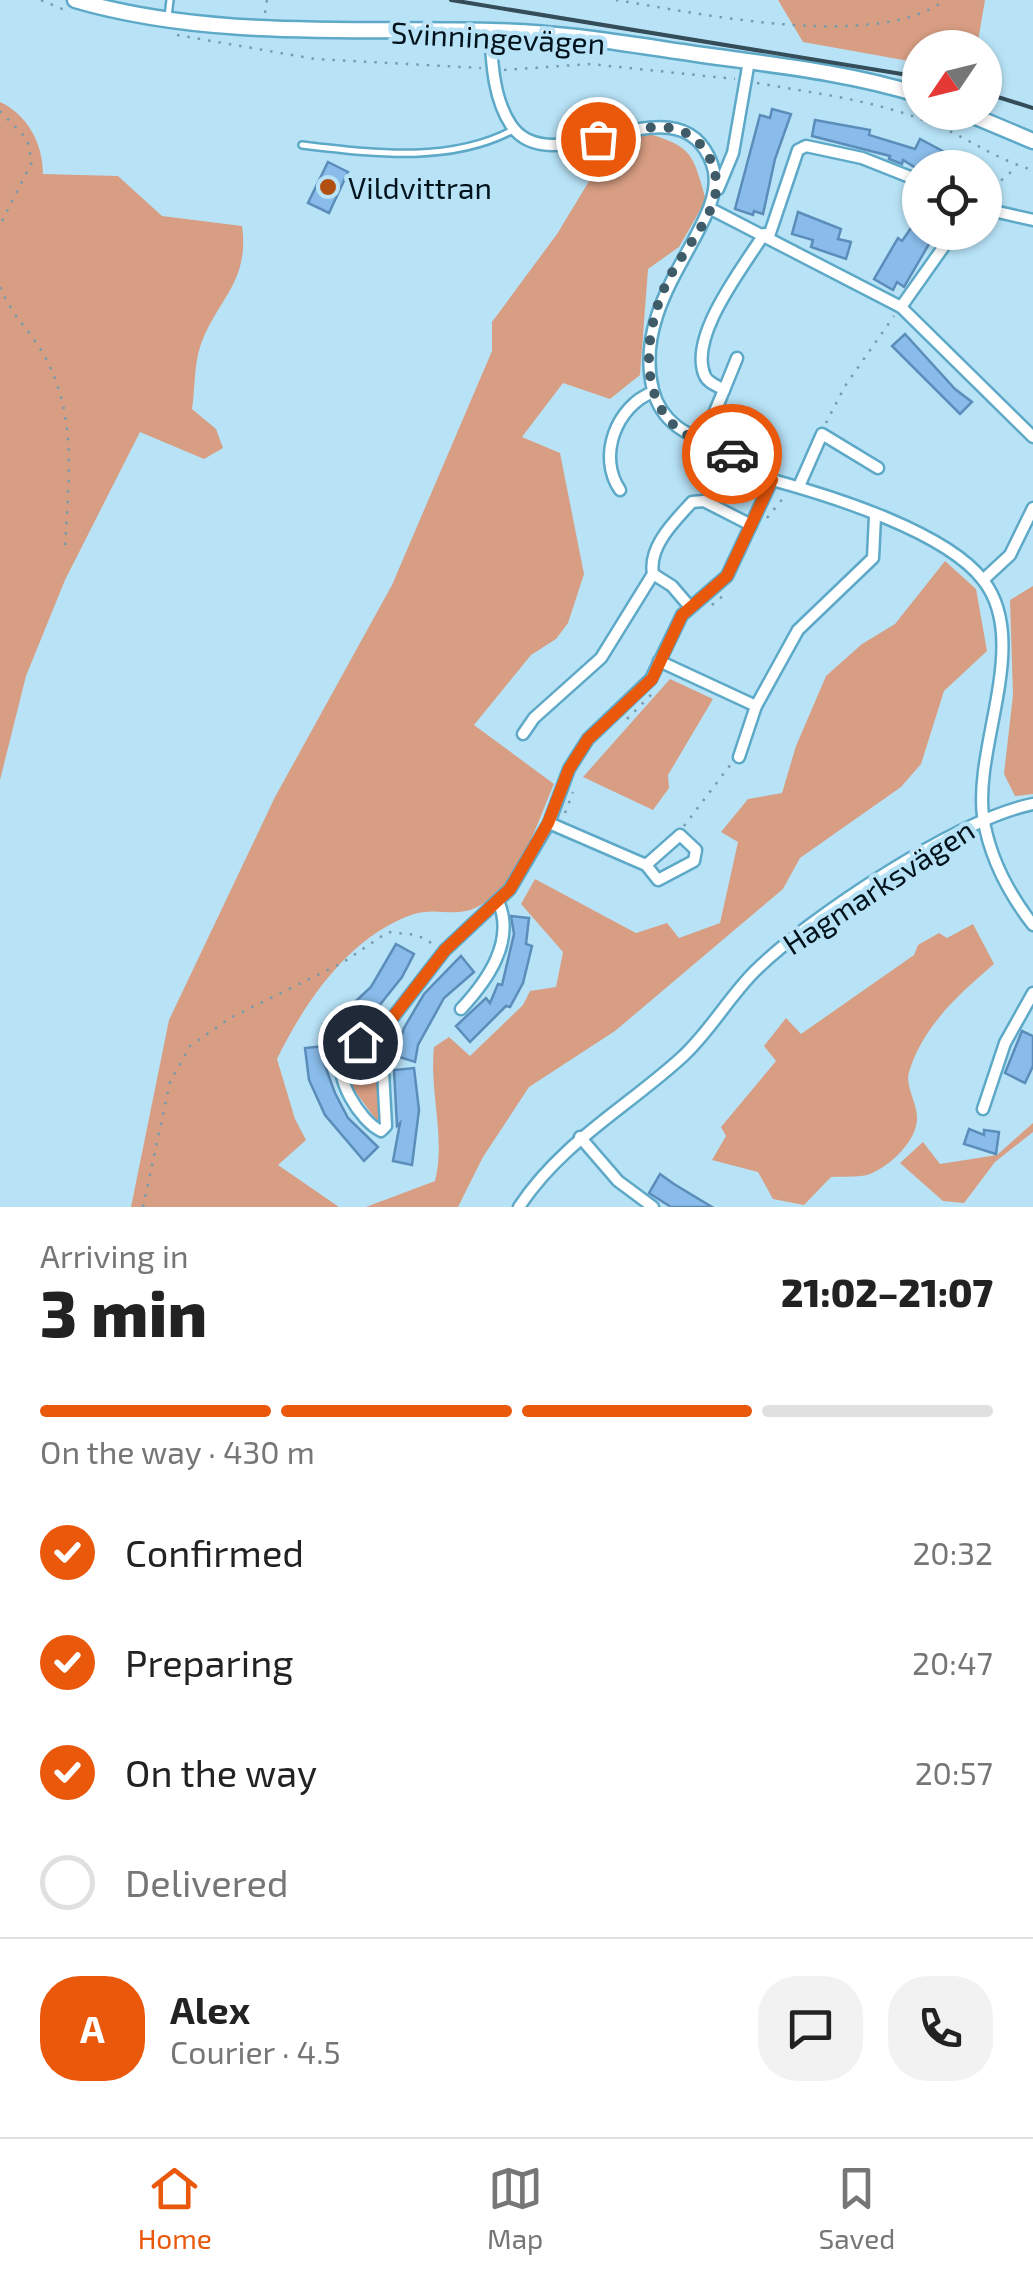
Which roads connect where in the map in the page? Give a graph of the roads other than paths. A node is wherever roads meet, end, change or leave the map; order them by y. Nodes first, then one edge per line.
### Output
1 (75, 0) edge
2 (170, 0) edge
3 (168, 18) junction
4 (490, 31) junction
5 (749, 62) junction
6 (902, 92) edge
7 (1002, 128) edge
8 (514, 130) junction
9 (1033, 141) edge
10 (302, 146) dead end
11 (902, 174) edge
12 (716, 194) junction
13 (711, 209) junction
14 (1002, 213) edge
15 (1033, 220) edge
16 (766, 235) junction
17 (941, 250) edge
18 (901, 306) junction
19 (738, 358) dead end
20 (724, 390) junction
21 (653, 392) junction
22 (1033, 436) edge
23 (702, 442) junction
24 (878, 468) dead end
25 (772, 480) junction
26 (796, 488) junction
27 (620, 490) dead end
28 (1033, 508) edge
29 (875, 516) junction
30 (757, 526) junction
31 (653, 574) junction
32 (983, 580) junction
33 (690, 608) junction
34 (659, 661) junction
35 (756, 706) junction
36 (523, 734) dead end
37 (739, 756) road end
38 (1033, 804) edge
39 (984, 817) junction
40 (553, 825) junction
41 (646, 865) junction
42 (498, 902) junction
43 (1033, 925) edge
44 (1033, 994) edge
45 (461, 1009) dead end
46 (390, 1021) junction
47 (983, 1109) dead end
48 (580, 1137) junction
49 (520, 1207) edge
50 (653, 1207) edge

1 - 3 main road, Svinningevägen
2 - 3 lane
3 - 4 main road, Svinningevägen
4 - 5 main road, Svinningevägen
4 - 8 street
5 - 6 main road, Svinningevägen
5 - 12 street
7 - 9 main road
8 - 10 lane
8 - 12 street
11 - 16 street
12 - 13 street
13 - 16 street
13 - 21 street
14 - 15 street
16 - 18 street
16 - 20 street
17 - 18 street
18 - 22 street
19 - 20 street
20 - 23 street
21 - 23 street
21 - 27 street
23 - 25 street
24 - 26 street
25 - 26 street
25 - 30 street
26 - 29 street
28 - 32 street
29 - 32 street
29 - 35 street
30 - 31 street
30 - 33 street
31 - 33 street
31 - 36 street
32 - 39 street
33 - 34 street
34 - 35 street
34 - 40 street
35 - 37 street
38 - 39 street, Hagmarksvägen
39 - 43 street
39 - 48 street, Hagmarksvägen
40 - 41 street
40 - 42 street
41 - 41 street
42 - 45 street
42 - 46 street
44 - 47 street
46 - 46 street
48 - 49 street, Hagmarksvägen
48 - 50 street

